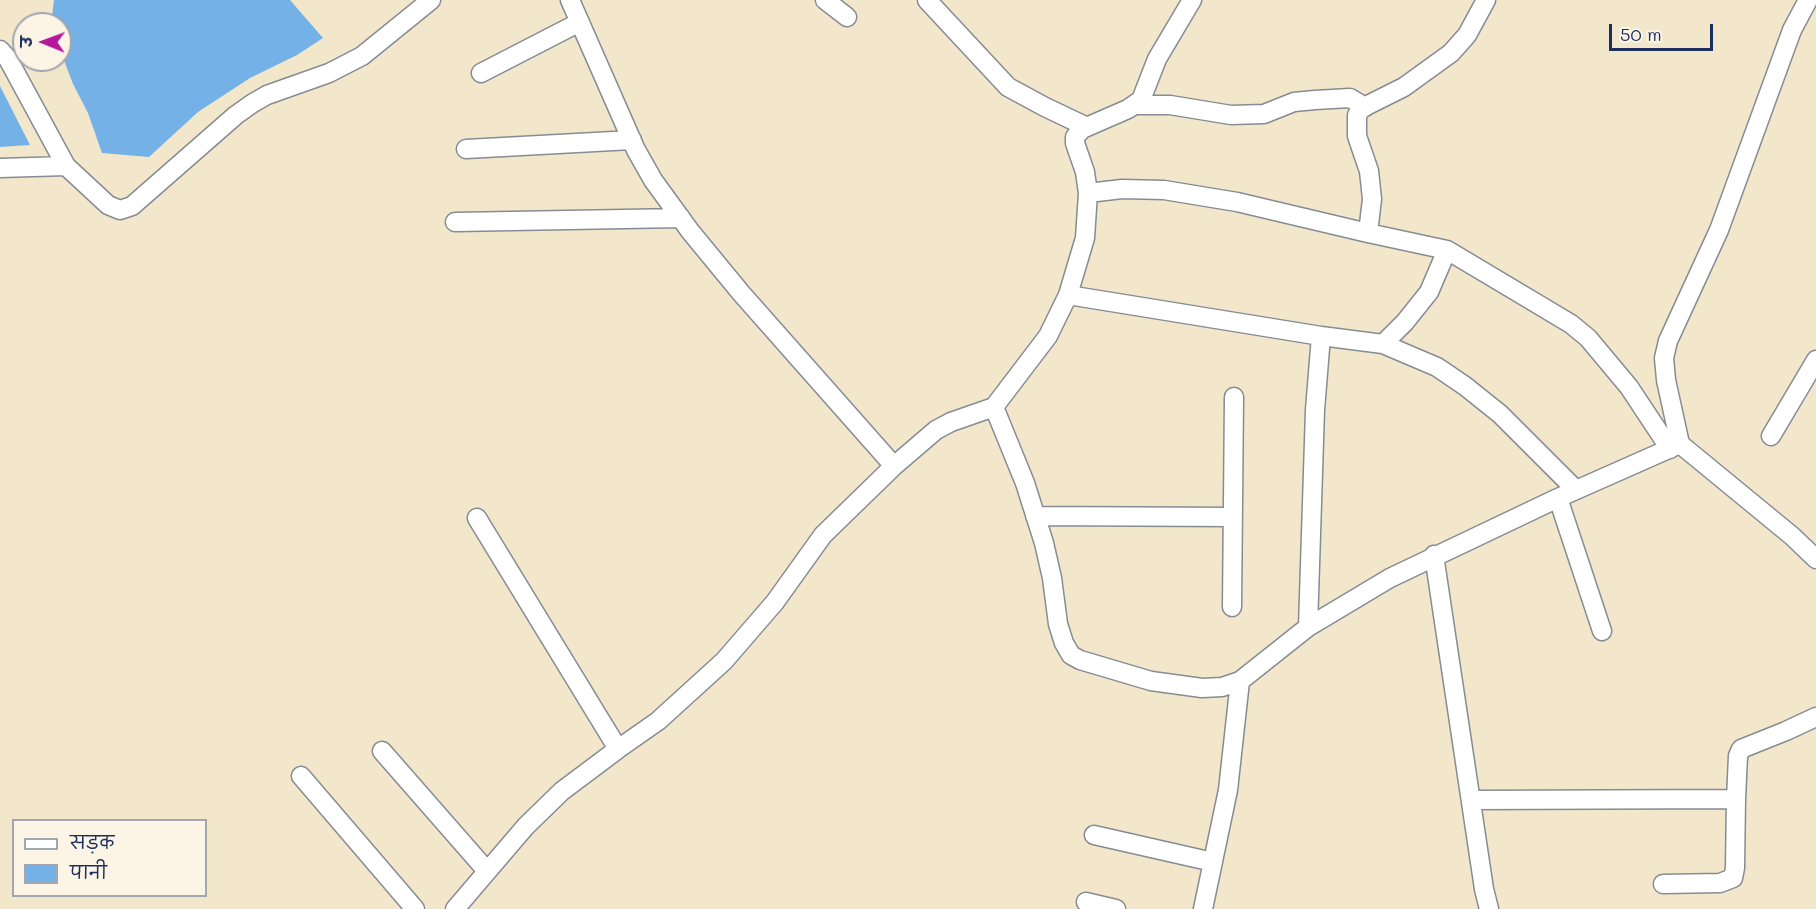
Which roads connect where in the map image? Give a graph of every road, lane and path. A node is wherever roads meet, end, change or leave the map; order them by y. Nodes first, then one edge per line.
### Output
1 (431, 0) edge
2 (570, 0) edge
3 (825, 0) edge
4 (927, 0) edge
5 (1192, 0) edge
6 (1486, 0) edge
7 (1794, 0) edge
8 (1808, 0) edge
9 (847, 17) dead end
10 (580, 22) junction
11 (1792, 30) junction
12 (0, 50) edge
13 (481, 74) dead end
14 (1136, 105) junction
15 (1365, 107) junction
16 (1087, 126) junction
17 (632, 140) junction
18 (466, 149) dead end
19 (66, 166) junction
20 (0, 168) edge
21 (1088, 193) junction
22 (681, 218) junction
23 (455, 222) dead end
24 (1368, 232) junction
25 (1447, 250) junction
26 (1068, 295) junction
27 (1322, 336) junction
28 (1383, 344) junction
29 (1816, 360) edge
30 (1234, 397) dead end
31 (994, 407) junction
32 (1771, 436) dead end
33 (1675, 447) junction
34 (894, 466) junction
35 (1576, 490) junction
36 (1558, 498) junction
37 (1035, 516) junction
38 (1233, 517) junction
39 (477, 518) dead end
40 (1434, 555) junction
41 (1816, 560) edge
42 (1232, 607) dead end
43 (1308, 627) junction
44 (1602, 631) dead end
45 (1240, 681) junction
46 (1816, 717) edge
47 (618, 748) junction
48 (382, 751) dead end
49 (302, 776) dead end
50 (1736, 799) junction
51 (1472, 800) junction
52 (1094, 835) dead end
53 (1213, 862) junction
54 (487, 872) junction
55 (1664, 884) dead end
56 (1086, 902) dead end
57 (415, 909) edge
58 (455, 909) edge
59 (1116, 909) edge
60 (1203, 909) edge
61 (1489, 909) edge

1 - 19 street
2 - 10 street
3 - 9 street
4 - 16 street
5 - 14 street
6 - 15 street
7 - 11 street
8 - 11 street
10 - 13 street
10 - 17 street
11 - 33 street
12 - 19 street
14 - 15 street
14 - 16 street
15 - 24 street
16 - 21 street
17 - 18 street
17 - 22 street
19 - 20 street
21 - 24 street
21 - 26 street
22 - 23 street
22 - 34 street
24 - 25 street
25 - 28 street
25 - 33 street
26 - 27 street
26 - 31 street
27 - 28 street
27 - 43 street
28 - 35 street
29 - 32 street
30 - 38 street
31 - 34 street
31 - 37 street
33 - 35 street
33 - 41 street
34 - 47 street
35 - 36 street
36 - 40 street
36 - 44 street
37 - 38 street
37 - 45 street
38 - 42 street
39 - 47 street
40 - 43 street
40 - 51 street
43 - 45 street
45 - 53 street
46 - 50 street
47 - 54 street
48 - 54 street
49 - 57 street
50 - 51 street
50 - 55 street
51 - 61 street
52 - 53 street
53 - 60 street
54 - 58 street
56 - 59 street

